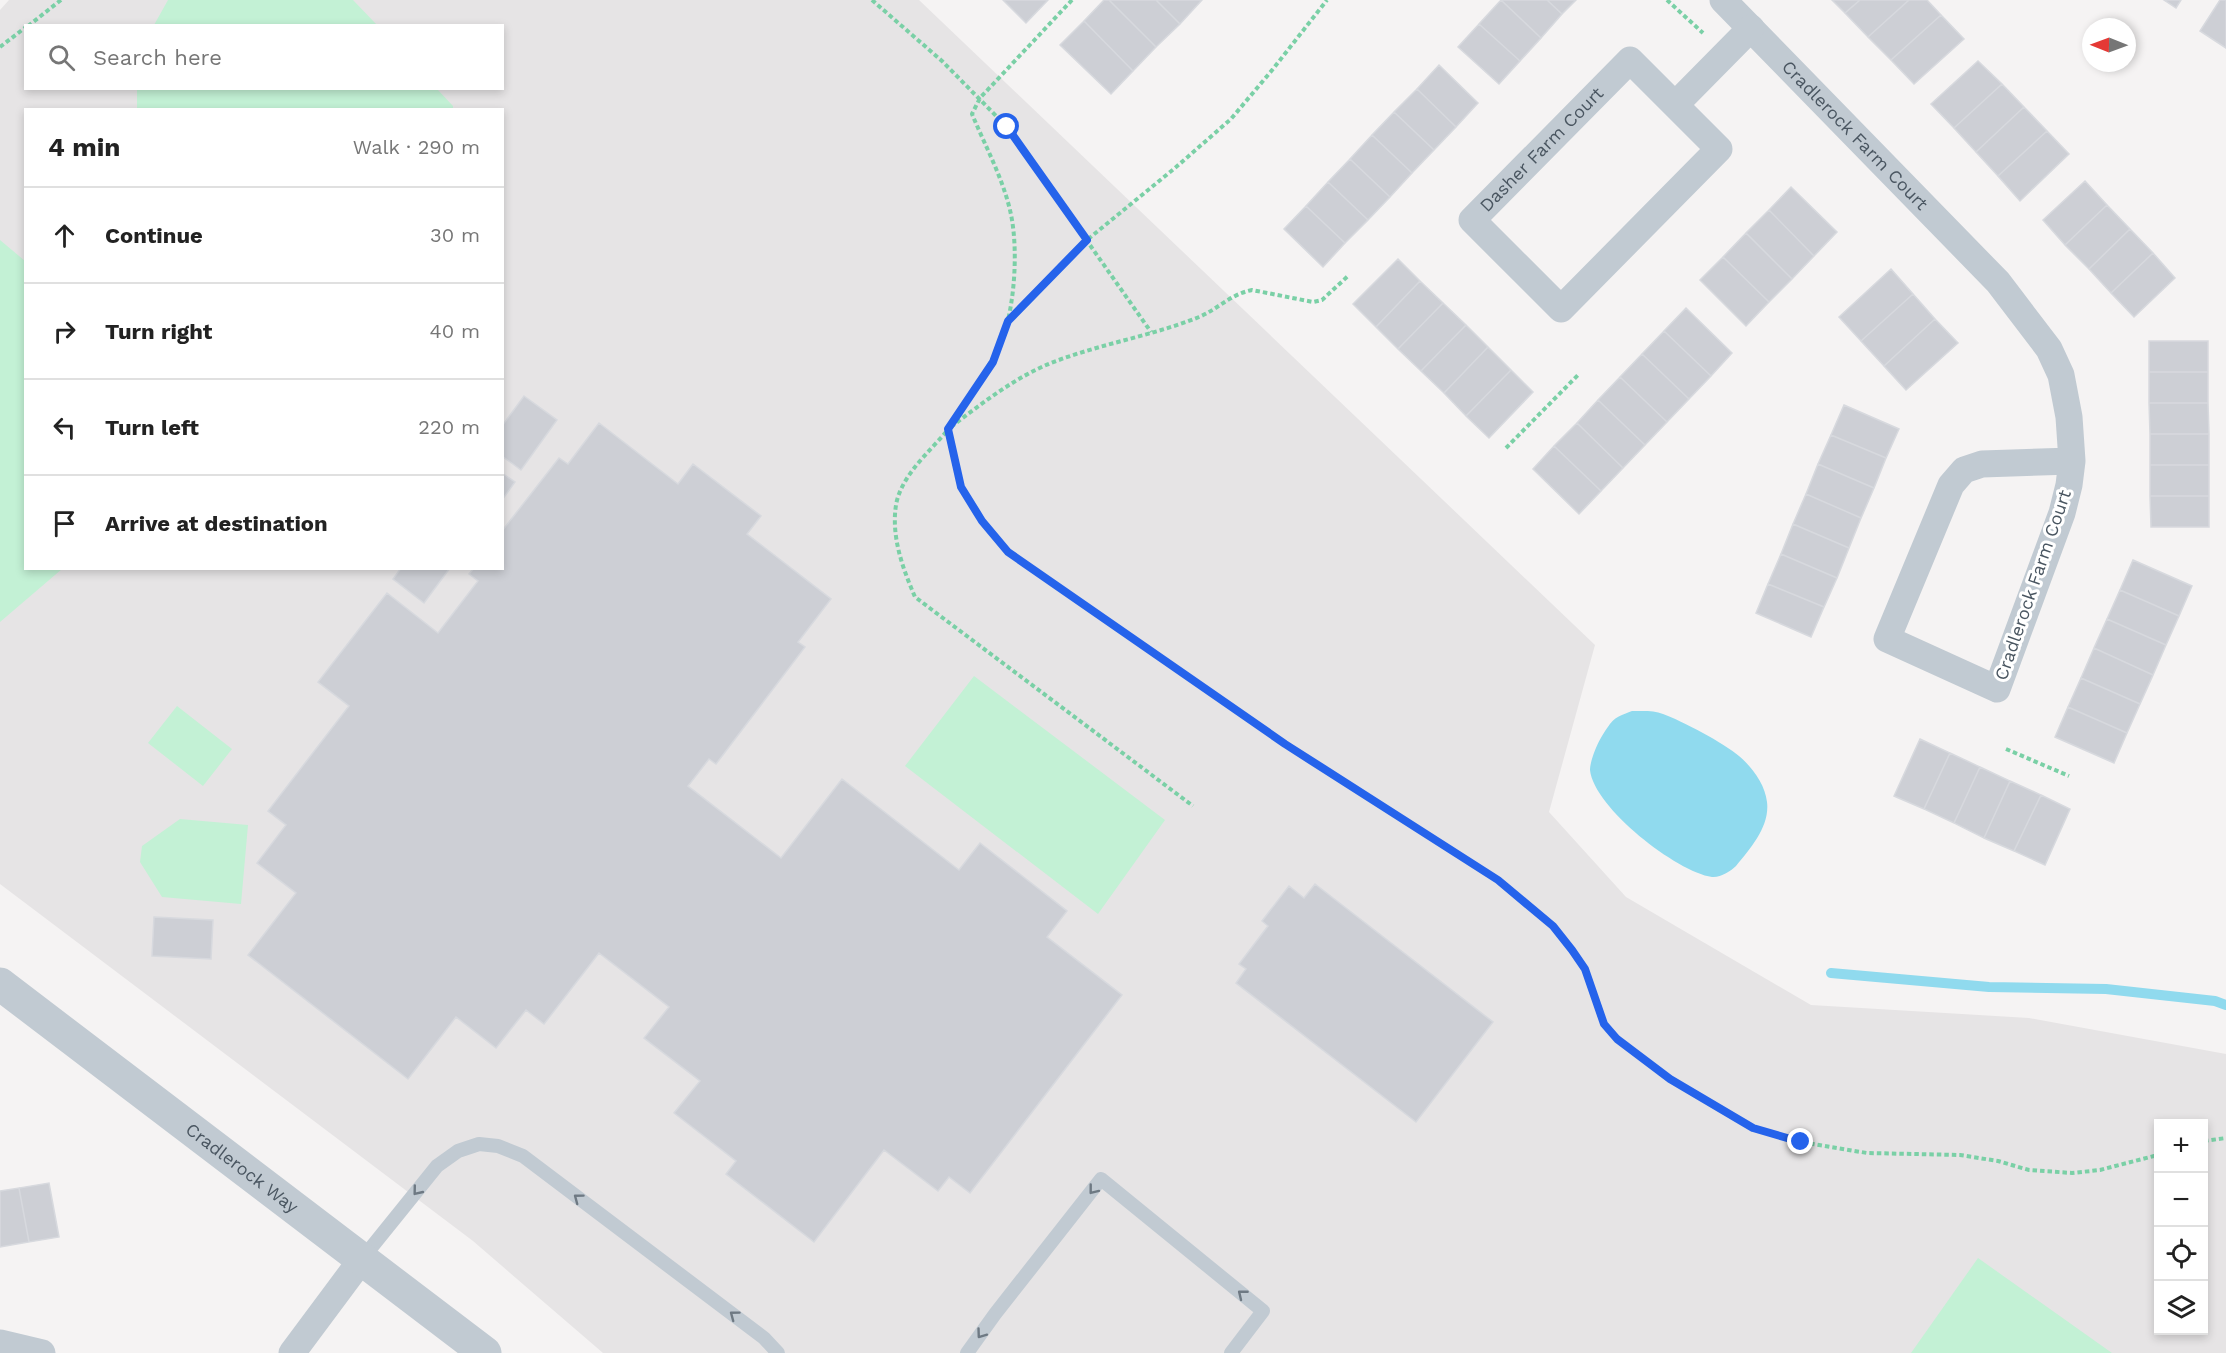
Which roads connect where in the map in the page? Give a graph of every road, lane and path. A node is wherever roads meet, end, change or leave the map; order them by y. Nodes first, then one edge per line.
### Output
1 (61, 0) edge
2 (872, 0) edge
3 (1072, 0) edge
4 (1327, 0) edge
5 (1667, 0) edge
6 (1723, 0) edge
7 (30, 24) edge
8 (24, 28) edge
9 (1751, 28) junction
10 (0, 47) edge
11 (1726, 52) junction
12 (980, 98) junction
13 (1675, 105) junction
14 (1087, 240) junction
15 (1348, 276) dead end
16 (1008, 321) junction
17 (1151, 332) junction
18 (1579, 374) dead end
19 (948, 429) junction
20 (1506, 448) dead end
21 (2072, 460) junction
22 (2007, 749) dead end
23 (2069, 776) dead end
24 (1193, 806) dead end
25 (0, 984) edge
26 (2226, 1138) edge
27 (2208, 1140) edge
28 (2154, 1156) edge
29 (363, 1259) junction
30 (0, 1343) edge
31 (42, 1353) edge
32 (292, 1353) edge
33 (486, 1353) edge
34 (778, 1353) edge
35 (967, 1353) edge
36 (1231, 1353) edge

1 - 7 path
2 - 12 path
3 - 12 path
4 - 14 path
5 - 11 path
6 - 9 street, Cradlerock Farm Court
8 - 10 path
9 - 11 street
9 - 21 street, Cradlerock Farm Court
11 - 13 street
12 - 14 path
12 - 16 path
13 - 13 street, Dasher Farm Court
14 - 16 path
14 - 17 path
15 - 17 path
16 - 19 path
17 - 19 path
18 - 20 path
19 - 24 path
19 - 28 path
21 - 21 street, Cradlerock Farm Court
22 - 23 path
25 - 29 street, Cradlerock Way
26 - 27 path
29 - 32 street
29 - 33 street, Cradlerock Way
34 -> 29 lane
30 - 31 street
36 -> 35 lane

